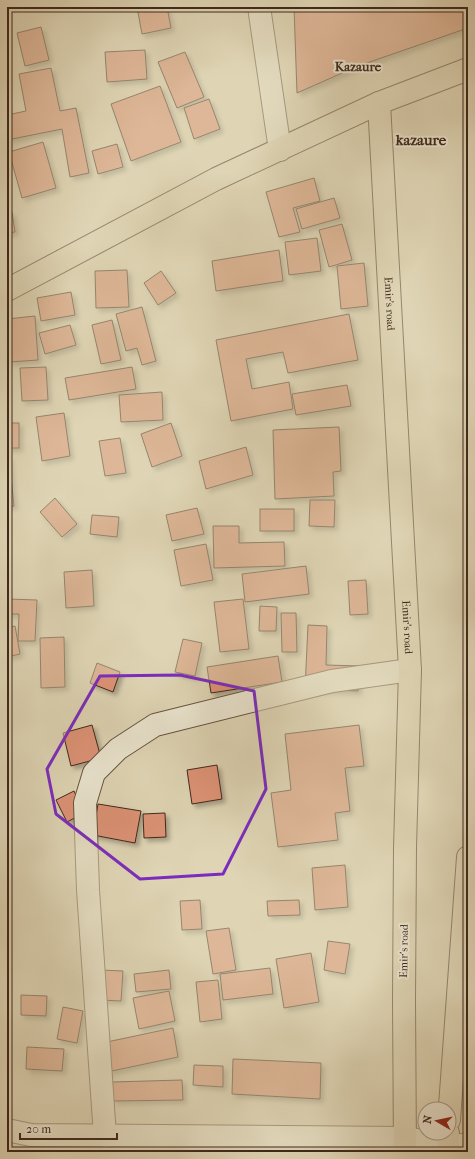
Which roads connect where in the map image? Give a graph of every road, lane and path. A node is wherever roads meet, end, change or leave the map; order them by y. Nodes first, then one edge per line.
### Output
1 (260, 7) edge
2 (468, 68) edge
3 (379, 103) junction
4 (280, 150) junction
5 (7, 290) edge
6 (410, 670) junction
7 (468, 858) edge
8 (450, 1101) edge
9 (7, 1130) edge
10 (105, 1136) junction
11 (453, 1144) edge
12 (174, 1145) edge
13 (405, 1145) edge

1 - 4 street
2 - 3 main road
3 - 4 main road
3 - 6 main road, Emir's road
4 - 5 main road
6 - 10 street
6 - 13 main road, Emir's road
7 - 8 main road
9 - 10 street
10 - 12 street
11 - 13 street
12 - 13 street

